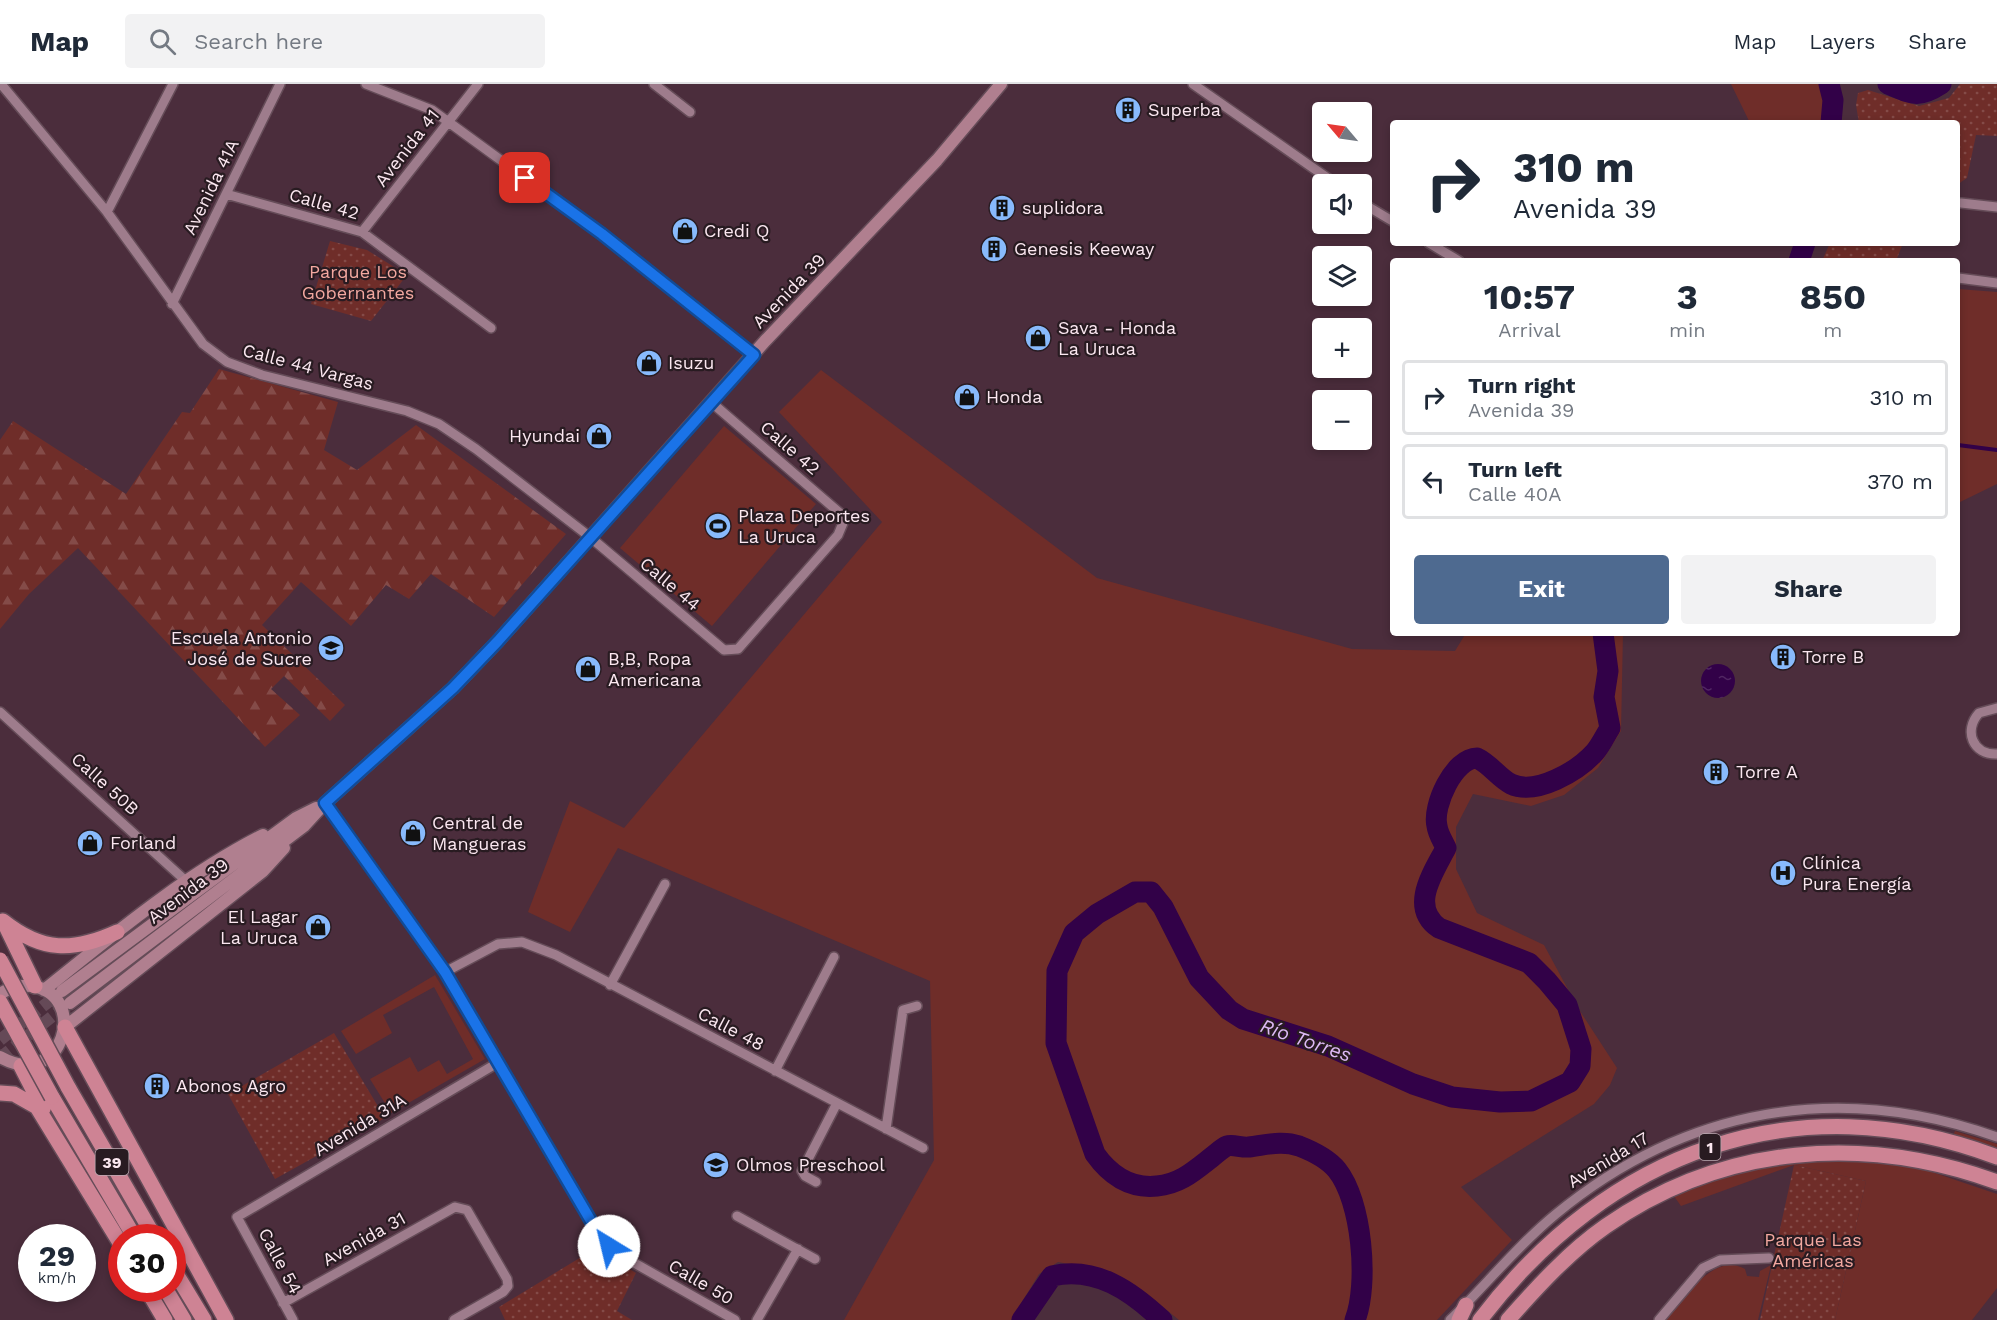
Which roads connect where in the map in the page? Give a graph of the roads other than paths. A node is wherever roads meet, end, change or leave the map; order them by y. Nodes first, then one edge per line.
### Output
1 (1, 84) edge
2 (173, 84) edge
3 (280, 84) edge
4 (366, 84) edge
5 (478, 84) edge
6 (654, 84) edge
7 (1001, 84) edge
8 (1193, 84) edge
9 (690, 112) dead end
10 (448, 123) junction
11 (1322, 174) edge
12 (226, 194) junction
13 (1960, 203) dead end
14 (1997, 207) edge
15 (1372, 208) edge
16 (107, 212) junction
17 (1390, 220) edge
18 (362, 232) junction
19 (1434, 246) edge
20 (1454, 258) edge
21 (1960, 278) edge
22 (1997, 283) edge
23 (172, 304) junction
24 (491, 328) dead end
25 (754, 355) junction
26 (711, 402) junction
27 (590, 537) junction
28 (731, 651) joint
29 (1997, 708) edge
30 (0, 712) edge
31 (1997, 754) edge
32 (325, 803) junction
33 (300, 822) junction
34 (187, 882) junction
35 (665, 884) dead end
36 (2, 919) edge
37 (117, 932) junction
38 (834, 957) dead end
39 (0, 960) edge
40 (445, 972) junction
41 (610, 985) junction
42 (40, 988) junction
43 (62, 991) tunnel mouth
44 (0, 994) edge
45 (0, 1002) edge
46 (70, 1003) tunnel mouth
47 (917, 1006) dead end
48 (65, 1027) junction
49 (11, 1062) edge
50 (499, 1062) junction
51 (0, 1071) edge
52 (775, 1071) junction
53 (0, 1093) edge
54 (837, 1103) junction
55 (886, 1129) junction
56 (55, 1134) junction
57 (1997, 1137) edge
58 (923, 1148) dead end
59 (1997, 1157) edge
60 (816, 1182) dead end
61 (1997, 1182) edge
62 (737, 1216) dead end
63 (237, 1217) joint
64 (109, 1224) edge
65 (127, 1224) edge
66 (147, 1224) edge
67 (798, 1249) junction
68 (1768, 1258) dead end
69 (815, 1259) dead end
70 (186, 1290) edge
71 (154, 1302) edge
72 (173, 1302) edge
73 (283, 1303) junction
74 (1466, 1305) junction
75 (165, 1320) edge
76 (184, 1320) edge
77 (204, 1320) edge
78 (226, 1320) edge
79 (293, 1320) edge
80 (454, 1320) edge
81 (735, 1320) edge
82 (757, 1320) edge
83 (1450, 1320) edge
84 (1459, 1320) edge
85 (1480, 1320) edge
86 (1508, 1320) edge
87 (1659, 1320) edge

1 - 16 street, Calle 44 Vargas
2 - 16 street
3 - 12 street, Avenida 41A
4 - 10 street
5 - 10 street, Avenida 41
6 - 9 street
7 - 25 main road, Avenida 39
8 - 11 street
10 - 18 street, Avenida 41
10 - 25 street
12 - 18 street, Calle 42
12 - 23 street, Avenida 41A
13 - 14 street
15 - 17 street
16 - 23 street, Calle 44 Vargas
18 - 24 street, Calle 42
19 - 20 street
21 - 22 street
23 - 27 street, Calle 44 Vargas
25 - 26 main road, Avenida 39
26 - 27 main road, Avenida 39
26 - 28 street, Calle 42
27 - 28 street, Calle 44
27 - 32 main road, Avenida 39
29 - 31 street
30 - 34 street, Calle 50B
32 - 33 main road, Avenida 39
32 - 40 street, Calle 50
33 - 34 main road
33 - 43 main road, Avenida 39
33 - 46 main road, Avenida 39
33 - 48 main road
34 - 37 main road
35 - 41 street
36 - 37 highway
36 - 42 highway
37 - 42 main road
38 - 52 street
39 - 66 highway, 39, bridge
40 - 41 street, Calle 48
40 - 50 street, Calle 50
41 - 52 street, Calle 48
42 - 44 main road
42 - 48 main road
45 - 65 highway, 39, bridge
47 - 55 street
48 - 49 main road
48 - 78 highway
49 - 51 main road
49 - 56 highway
50 - 63 street, Avenida 31A
50 - 81 street, Calle 50
52 - 54 street, Calle 48
53 - 56 highway
54 - 55 street, Calle 48
54 - 60 street
55 - 58 street, Calle 48
56 - 64 highway
57 - 74 street, Avenida 17
59 - 85 highway, 1
61 - 86 highway, 1
62 - 67 street
63 - 73 street, Calle 54
67 - 69 street
67 - 82 street
68 - 87 street
70 - 77 highway
71 - 75 highway
72 - 76 highway
73 - 79 street, Calle 54
73 - 80 street, Avenida 31
74 - 83 street, Avenida 17
74 - 84 highway

